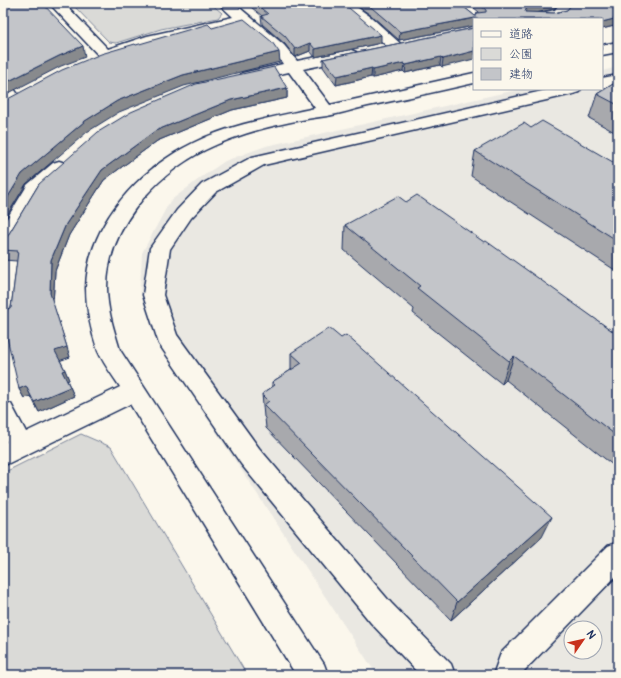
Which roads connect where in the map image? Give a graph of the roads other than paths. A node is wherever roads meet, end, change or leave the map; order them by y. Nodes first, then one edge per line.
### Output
1 (56, 3) edge
2 (225, 3) edge
3 (342, 3) edge
4 (566, 3) edge
5 (536, 18) edge
6 (244, 19) junction
7 (618, 47) edge
8 (379, 50) edge
9 (603, 50) edge
10 (364, 53) edge
11 (105, 54) junction
12 (90, 61) edge
13 (293, 67) junction
14 (237, 78) edge
15 (473, 78) edge
16 (618, 80) edge
17 (603, 83) edge
18 (3, 86) edge
19 (569, 90) edge
20 (14, 98) edge
21 (326, 111) junction
22 (71, 157) edge
23 (3, 242) edge
24 (134, 391) junction
25 (3, 411) edge
26 (12, 450) edge
27 (618, 556) edge
28 (313, 675) edge
29 (440, 675) edge
30 (508, 675) edge

1 - 11 street
2 - 6 street
3 - 8 street
4 - 5 street
6 - 11 street
6 - 13 street
7 - 9 street
10 - 13 street
11 - 12 street
13 - 14 street
13 - 21 street
15 - 21 street
16 - 17 street
18 - 20 street
19 - 29 street
21 - 24 street
22 - 23 street
24 - 26 street
24 - 28 street
25 - 26 street
27 - 30 street

